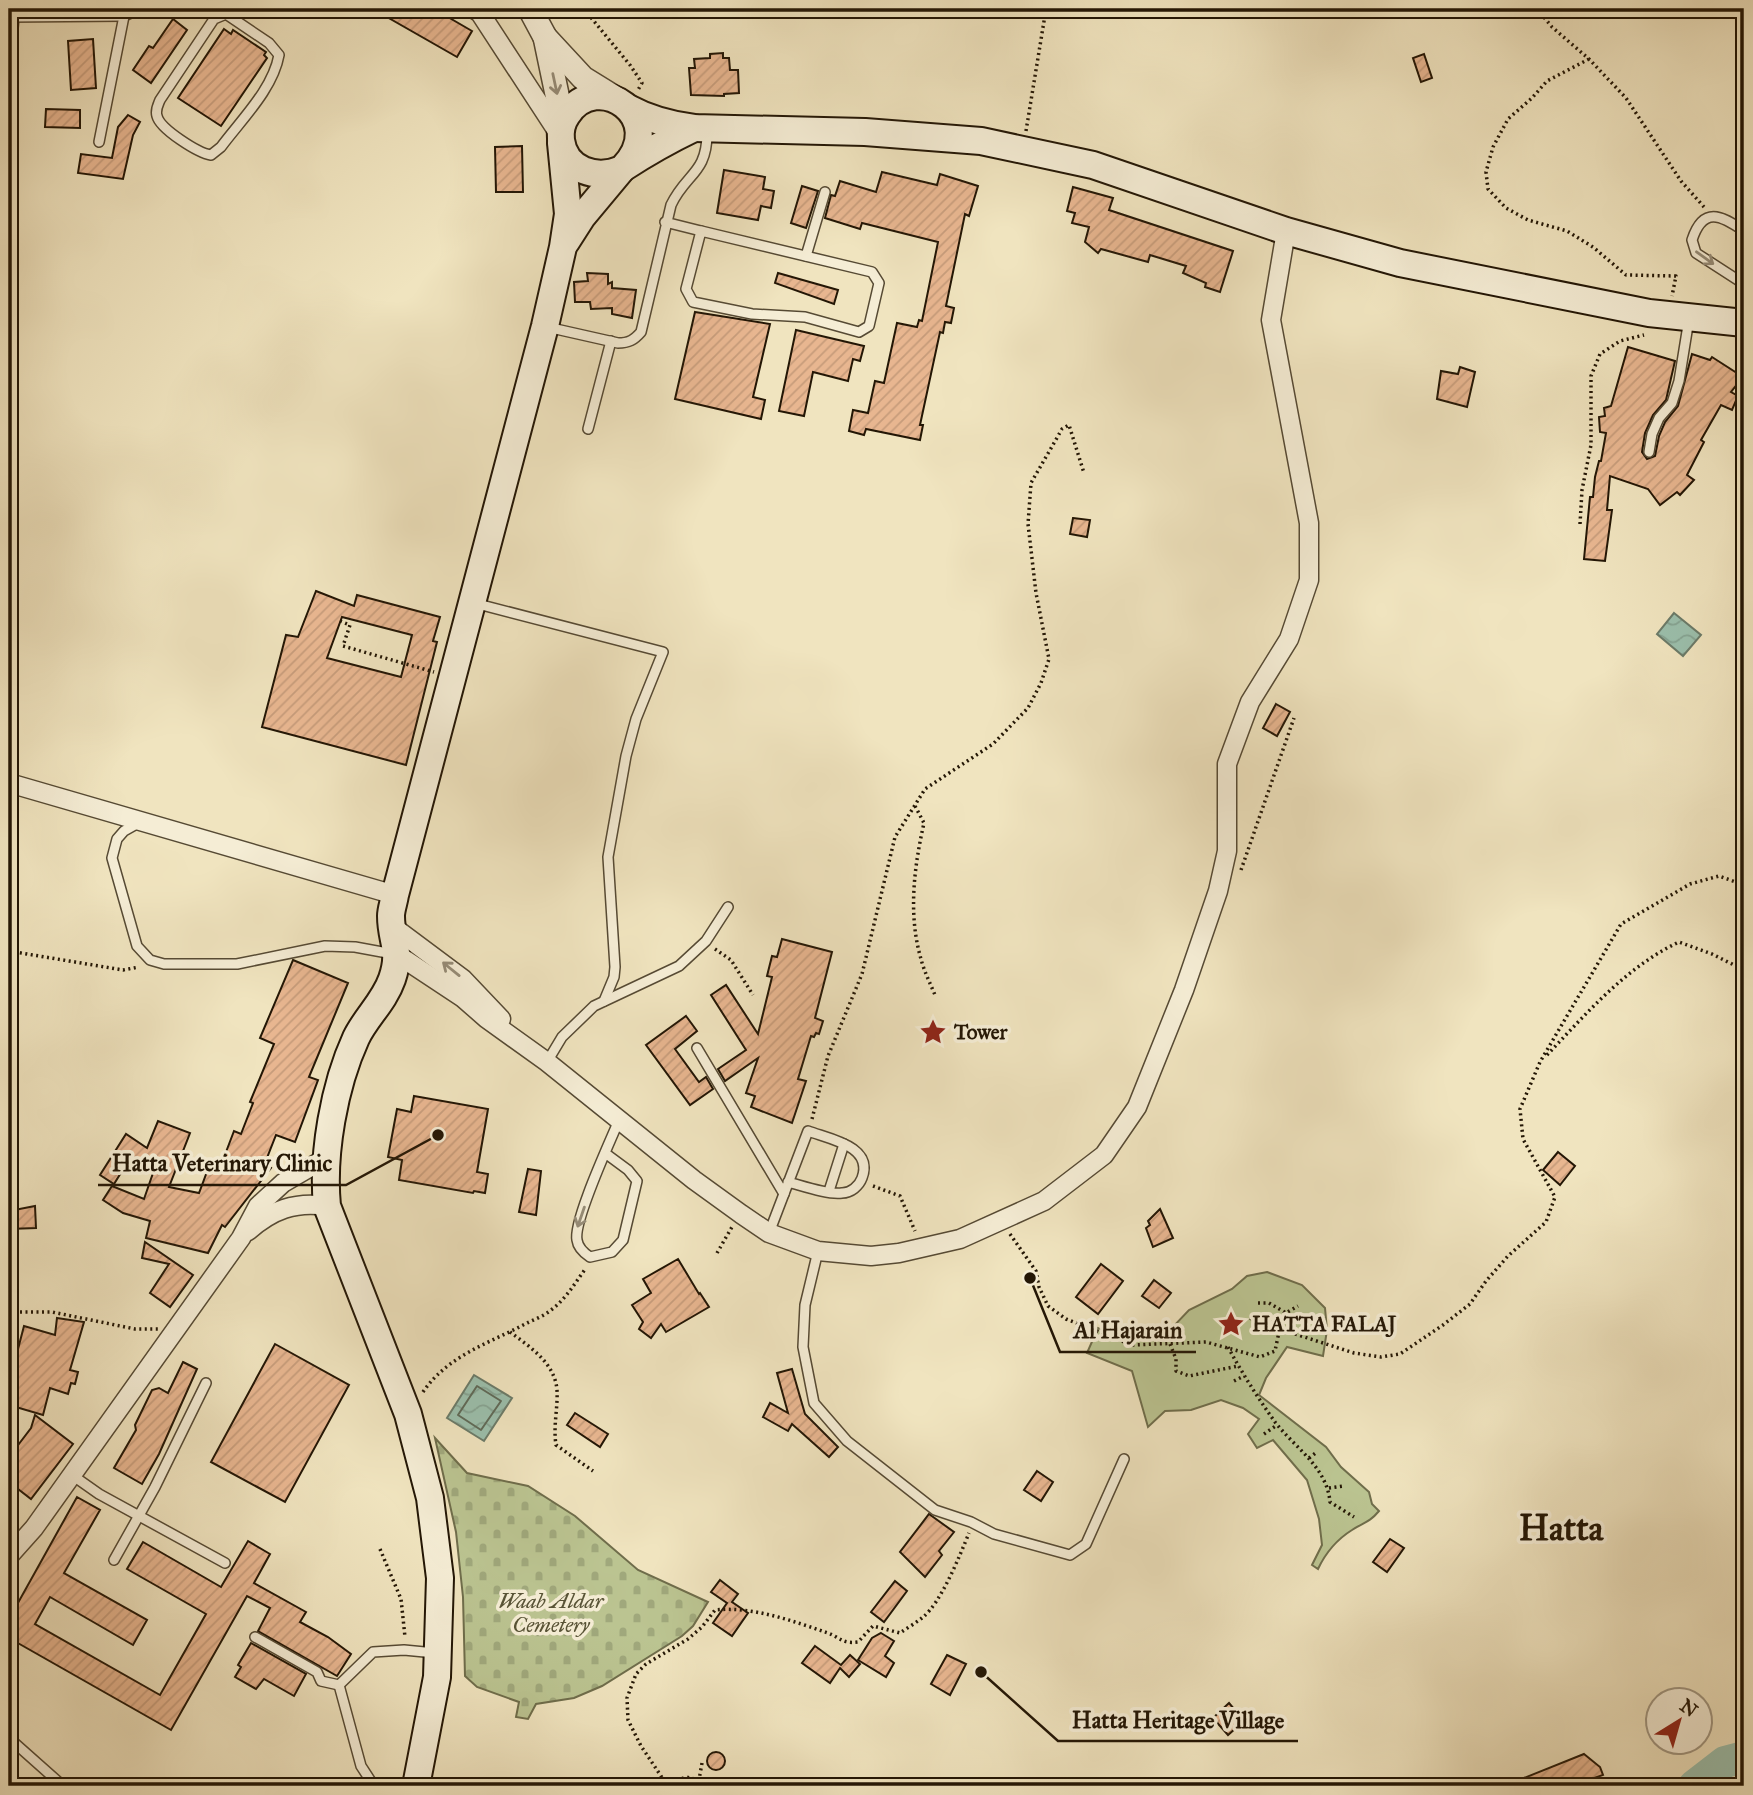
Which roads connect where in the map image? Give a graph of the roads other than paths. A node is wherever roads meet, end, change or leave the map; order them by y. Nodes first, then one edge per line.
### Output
1 (139, 9) edge
2 (208, 9) edge
3 (474, 9) edge
4 (530, 9) edge
5 (124, 16) junction
6 (11, 17) edge
7 (214, 19) junction
8 (545, 37) junction
9 (9, 71) edge
10 (622, 104) junction
11 (701, 128) junction
12 (561, 137) junction
13 (99, 142) dead end
14 (623, 169) junction
15 (825, 192) dead end
16 (665, 222) junction
17 (701, 231) junction
18 (1286, 231) junction
19 (1744, 231) edge
20 (563, 247) junction
21 (807, 256) junction
22 (1744, 285) edge
23 (1669, 316) junction
24 (1744, 323) edge
25 (545, 326) junction
26 (611, 341) junction
27 (588, 429) dead end
28 (1649, 452) dead end
29 (473, 603) junction
30 (9, 783) edge
31 (143, 821) junction
32 (395, 895) junction
33 (727, 907) dead end
34 (392, 926) junction
35 (398, 955) junction
36 (604, 1001) junction
37 (514, 1036) junction
38 (697, 1048) dead end
39 (547, 1062) junction
40 (619, 1120) junction
41 (844, 1144) junction
42 (606, 1153) junction
43 (326, 1158) junction
44 (789, 1182) junction
45 (829, 1191) junction
46 (784, 1194) junction
47 (327, 1206) junction
48 (769, 1233) junction
49 (241, 1238) junction
50 (818, 1251) junction
51 (206, 1383) dead end
52 (1124, 1459) dead end
53 (72, 1475) junction
54 (139, 1516) junction
55 (9, 1556) edge
56 (114, 1560) dead end
57 (225, 1563) dead end
58 (255, 1636) dead end
59 (438, 1653) junction
60 (338, 1685) junction
61 (9, 1738) edge
62 (63, 1786) edge
63 (374, 1786) edge
64 (416, 1786) edge

1 - 5 lane
2 - 7 lane
3 - 12 street
4 - 8 street
5 - 6 lane
5 - 13 lane
6 - 9 lane
7 - 7 lane
8 - 10 street
8 -> 12 street
10 - 11 main road
10 - 12 main road
10 - 14 main road
11 - 14 main road
11 - 16 lane
11 - 18 main road
12 - 14 main road
12 - 20 main road
14 - 20 main road
15 - 21 lane
16 - 17 lane
16 - 26 lane
17 - 21 lane
17 - 21 lane
18 - 23 main road
18 - 50 street
19 -> 22 lane
20 - 25 main road
23 - 24 main road
23 - 28 lane
25 - 26 lane
25 - 29 main road
26 - 27 lane
29 - 32 main road
29 - 36 lane
30 - 31 street
31 - 32 street
31 - 35 lane
32 - 34 main road
33 - 36 lane
34 - 35 main road
37 -> 34 street
35 - 37 street
35 - 43 main road
36 - 39 lane
37 - 39 street
38 - 46 lane
39 - 40 street
40 - 42 lane
40 - 48 street
41 - 44 lane
41 - 45 lane
41 - 45 lane
42 -> 42 lane
43 - 47 main road
43 - 49 street
44 - 45 lane
44 - 46 lane
46 - 48 lane
47 - 49 street
47 - 59 main road
48 - 50 street
49 - 53 street
50 - 52 lane
51 - 54 lane
53 - 54 lane
53 - 55 street
54 - 56 lane
54 - 57 lane
58 - 60 lane
59 - 60 lane
59 - 64 main road
60 - 63 lane
61 - 62 lane

